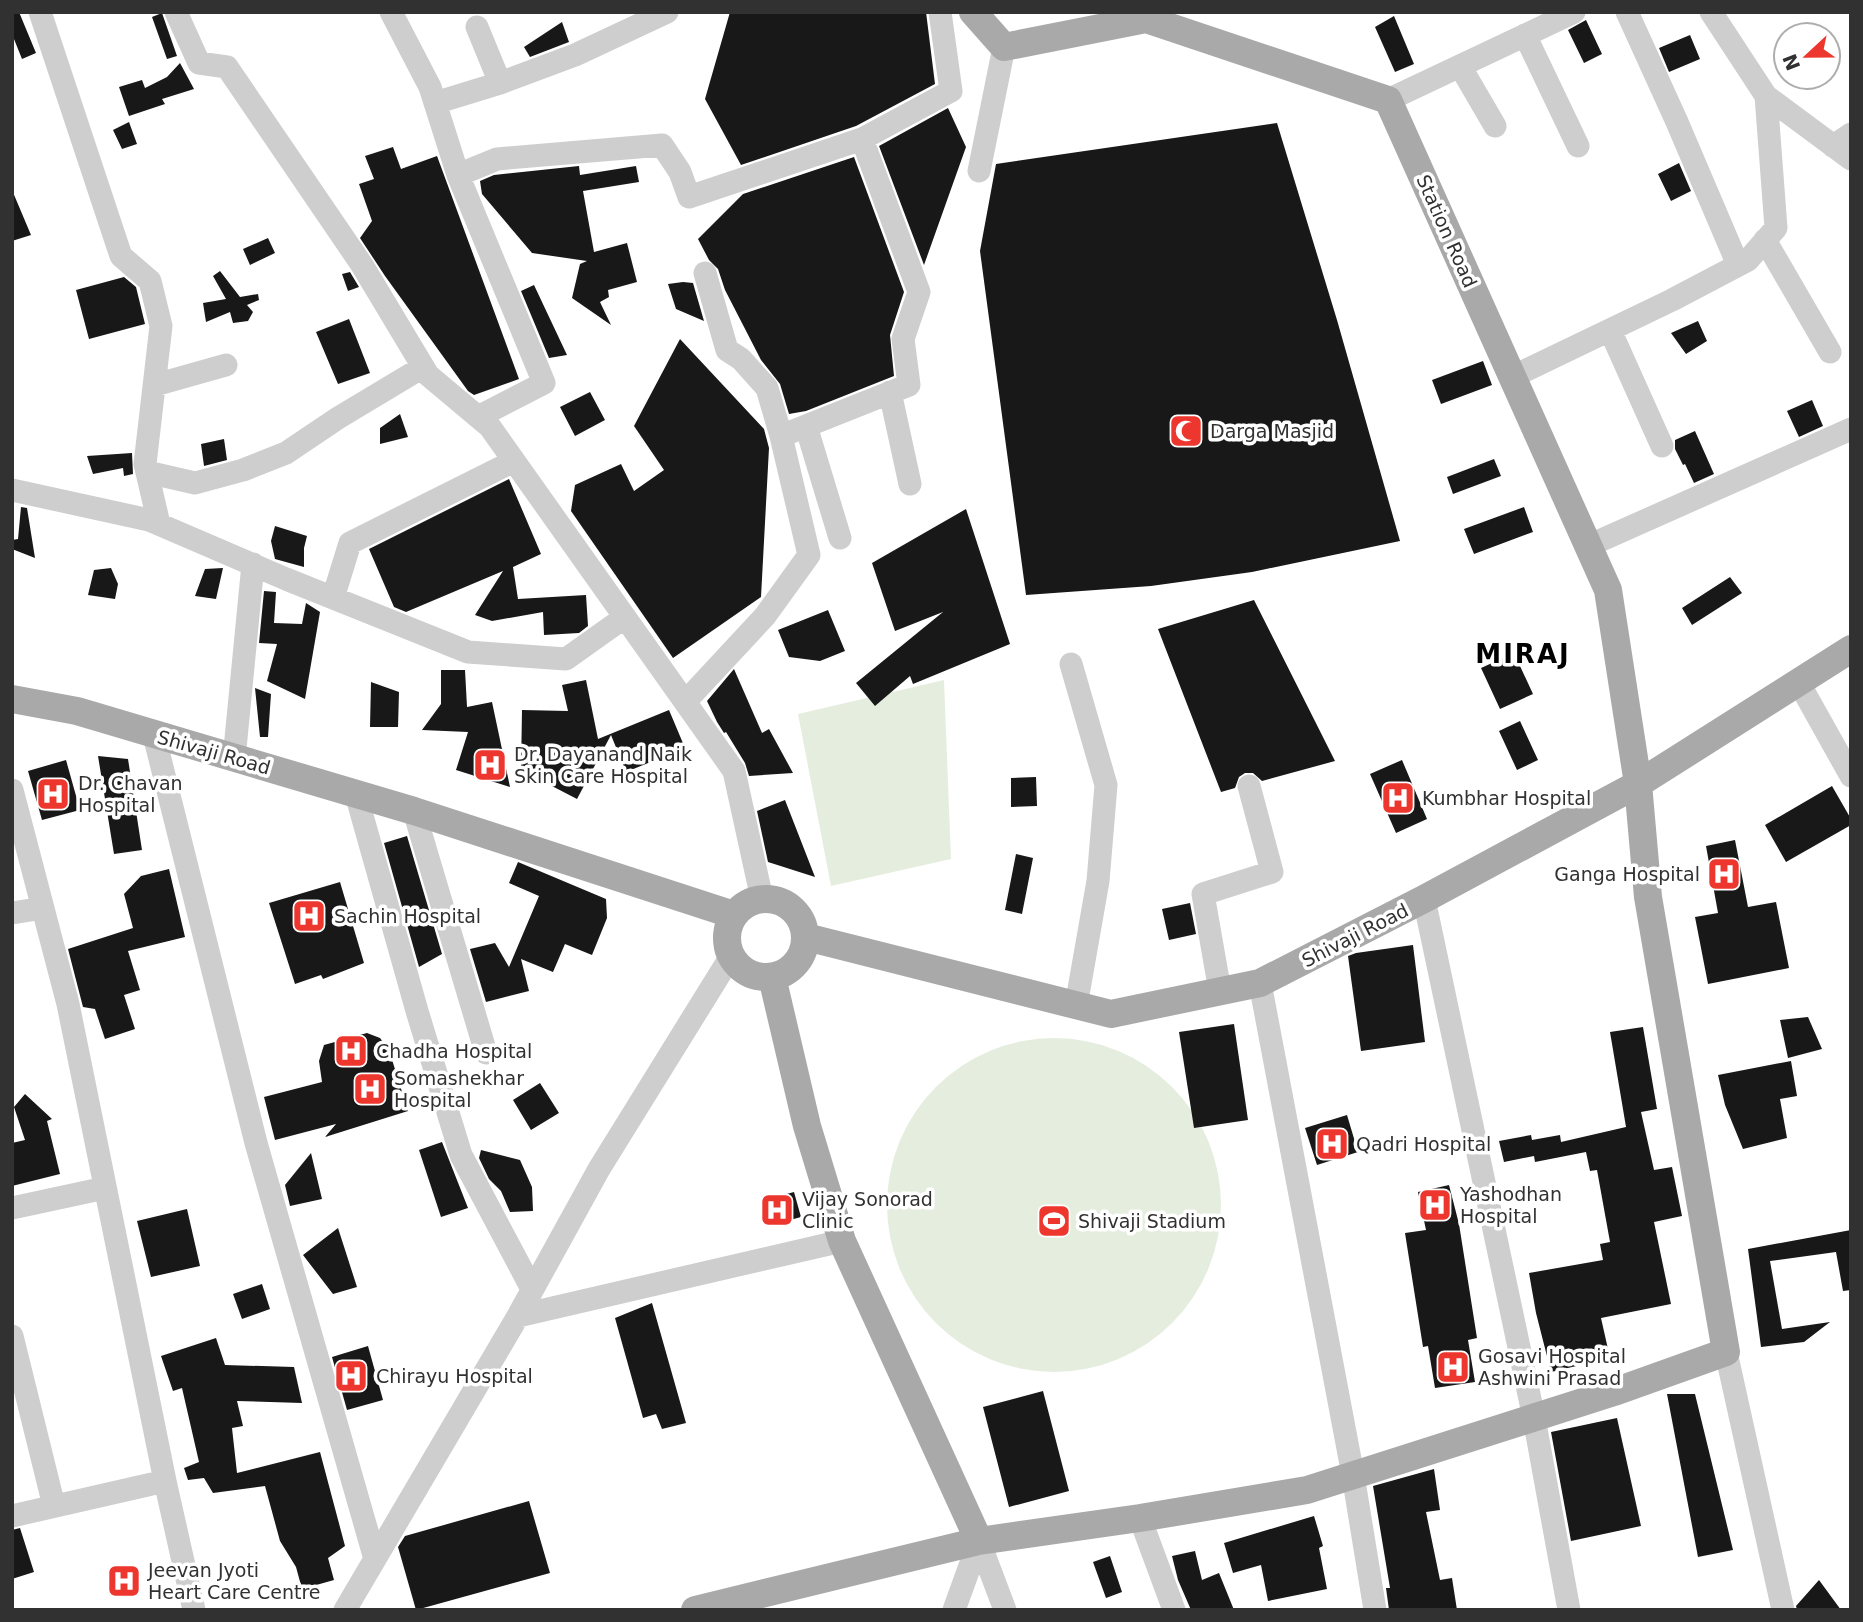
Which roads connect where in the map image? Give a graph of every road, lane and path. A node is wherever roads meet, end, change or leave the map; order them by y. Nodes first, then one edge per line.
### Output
1 (40, 12) edge
2 (176, 12) edge
3 (391, 12) edge
4 (667, 12) edge
5 (940, 12) edge
6 (972, 12) edge
7 (1574, 12) edge
8 (1627, 12) edge
9 (1711, 12) edge
10 (1158, 14) edge
11 (477, 27) dead end
12 (1525, 35) junction
13 (1004, 47) junction
14 (1460, 66) junction
15 (500, 83) junction
16 (1766, 96) junction
17 (1388, 100) junction
18 (435, 103) junction
19 (1495, 127) dead end
20 (862, 139) junction
21 (1578, 146) dead end
22 (1845, 146) edge
23 (979, 171) dead end
24 (458, 175) junction
25 (1765, 240) junction
26 (1738, 265) junction
27 (705, 273) dead end
28 (1610, 330) junction
29 (1830, 352) dead end
30 (226, 365) dead end
31 (424, 367) junction
32 (1512, 377) junction
33 (155, 385) junction
34 (890, 392) junction
35 (478, 417) junction
36 (806, 426) junction
37 (1851, 429) edge
38 (781, 436) junction
39 (1662, 446) dead end
40 (514, 461) junction
41 (147, 472) junction
42 (909, 484) dead end
43 (12, 491) edge
44 (159, 524) junction
45 (841, 538) dead end
46 (1588, 546) junction
47 (253, 564) junction
48 (333, 597) junction
49 (625, 617) junction
50 (1851, 649) edge
51 (1071, 664) dead end
52 (1799, 683) junction
53 (12, 699) edge
54 (685, 702) junction
55 (154, 735) junction
56 (234, 759) junction
57 (1851, 776) edge
58 (1638, 784) junction
59 (1249, 786) dead end
60 (12, 790) edge
61 (356, 794) junction
62 (414, 811) junction
63 (762, 899) junction
64 (1424, 900) junction
65 (43, 908) junction
66 (12, 913) edge
67 (734, 915) junction
68 (806, 937) junction
69 (731, 956) junction
70 (772, 977) junction
71 (1260, 983) junction
72 (1220, 991) junction
73 (1076, 1006) junction
74 (486, 1054) dead end
75 (106, 1188) junction
76 (12, 1209) edge
77 (842, 1241) junction
78 (532, 1289) junction
79 (518, 1316) junction
80 (12, 1336) edge
81 (1726, 1352) junction
82 (1534, 1418) junction
83 (1353, 1475) junction
84 (165, 1481) junction
85 (54, 1506) junction
86 (12, 1516) edge
87 (1140, 1518) junction
88 (979, 1541) junction
89 (374, 1559) junction
90 (194, 1610) edge
91 (345, 1610) edge
92 (695, 1610) edge
93 (954, 1610) edge
94 (1005, 1610) edge
95 (1174, 1610) edge
96 (1375, 1610) edge
97 (1569, 1610) edge
98 (1783, 1610) edge

1 - 33 street
2 - 31 street
3 - 18 street
4 - 15 street
5 - 20 street
6 - 13 main road
7 - 12 street
8 - 26 street
9 - 16 street
10 - 13 main road
10 - 17 main road
11 - 15 street
12 - 14 street
12 - 21 street
13 - 23 street
14 - 17 street
14 - 19 street
15 - 18 street
16 - 22 street
16 - 25 street
17 - 32 main road, Station Road
18 - 24 street
20 - 24 street
20 - 34 street
24 - 35 street
25 - 26 street
25 - 29 street
26 - 28 street
27 - 38 street
28 - 32 street
28 - 39 street
30 - 33 street
31 - 35 street
31 - 41 street
32 - 46 main road, Station Road
33 - 41 street
34 - 36 street
34 - 42 street
35 - 40 street
36 - 38 street
36 - 45 street
37 - 46 street
38 - 54 street
40 - 48 street
40 - 49 street
41 - 44 street
43 - 44 street
44 - 47 street
46 - 58 main road, Station Road
47 - 48 street
47 - 56 street
48 - 49 street
49 - 54 street
50 - 52 main road, Shivaji Road
51 - 73 street
52 - 57 street
52 - 58 main road, Shivaji Road
53 - 55 main road, Shivaji Road
54 - 63 street
55 - 56 main road, Shivaji Road
55 - 89 street
56 - 61 main road, Shivaji Road
58 - 64 main road, Shivaji Road
58 - 81 main road, Station Road
59 - 72 street
60 - 65 street
61 - 62 main road, Shivaji Road
61 - 78 street
62 - 67 main road, Shivaji Road
62 - 74 street
63 - 67 main road
63 - 68 main road
64 - 71 main road, Shivaji Road
64 - 82 street
65 - 66 street
65 - 75 street
67 - 69 main road
68 - 70 main road
68 - 73 main road, Shivaji Road
69 - 70 main road
69 - 78 street
70 - 77 main road
71 - 72 main road, Shivaji Road
71 - 83 street
72 - 73 main road, Shivaji Road
75 - 76 street
75 - 84 street
77 - 79 street
77 - 88 main road
78 - 79 street
79 - 89 street
80 - 85 street
81 - 82 main road
81 - 98 street
82 - 83 main road
82 - 97 street
83 - 87 main road
83 - 96 street
84 - 85 street
84 - 90 street
85 - 86 street
87 - 88 main road
87 - 95 street
88 - 92 main road
88 - 93 street
88 - 94 street
89 - 91 street

